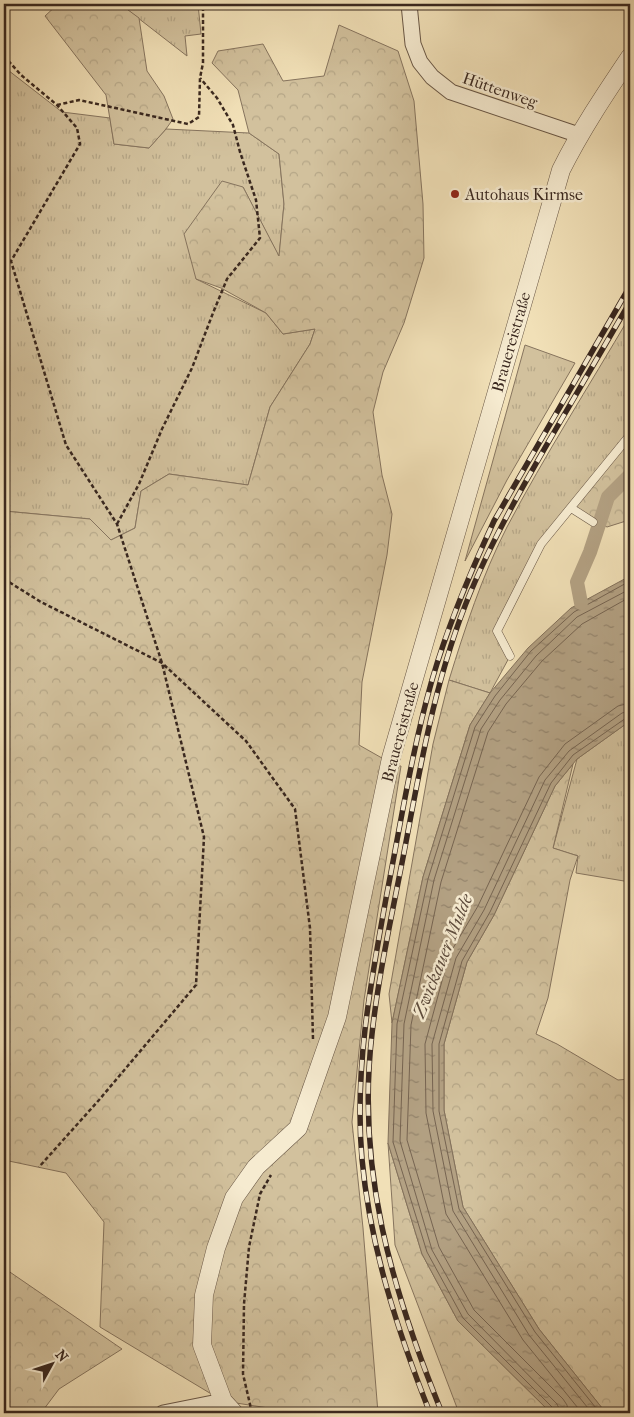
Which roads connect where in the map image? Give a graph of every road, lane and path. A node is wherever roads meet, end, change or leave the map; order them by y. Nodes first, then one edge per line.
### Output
1 (203, 4) edge
2 (409, 4) edge
3 (4, 56) edge
4 (630, 57) edge
5 (200, 78) junction
6 (57, 105) junction
7 (579, 135) junction
8 (630, 435) edge
9 (571, 508) junction
10 (593, 522) dead end
11 (117, 524) junction
12 (4, 579) edge
13 (510, 656) dead end
14 (162, 663) junction
15 (325, 1051) junction
16 (39, 1167) dead end
17 (274, 1169) dead end
18 (228, 1407) edge
19 (163, 1413) edge
20 (252, 1413) edge

1 - 5 path
2 - 7 street, Hüttenweg
3 - 6 path
4 - 7 street, Brauereistraße
5 - 6 path
5 - 11 path
6 - 11 path
7 - 15 street, Brauereistraße
8 - 9 lane
9 - 10 lane
9 - 13 lane
11 - 14 path
12 - 14 path
14 - 15 path
14 - 16 path
15 - 18 street, Brauereistraße
17 - 20 path
18 - 19 street

